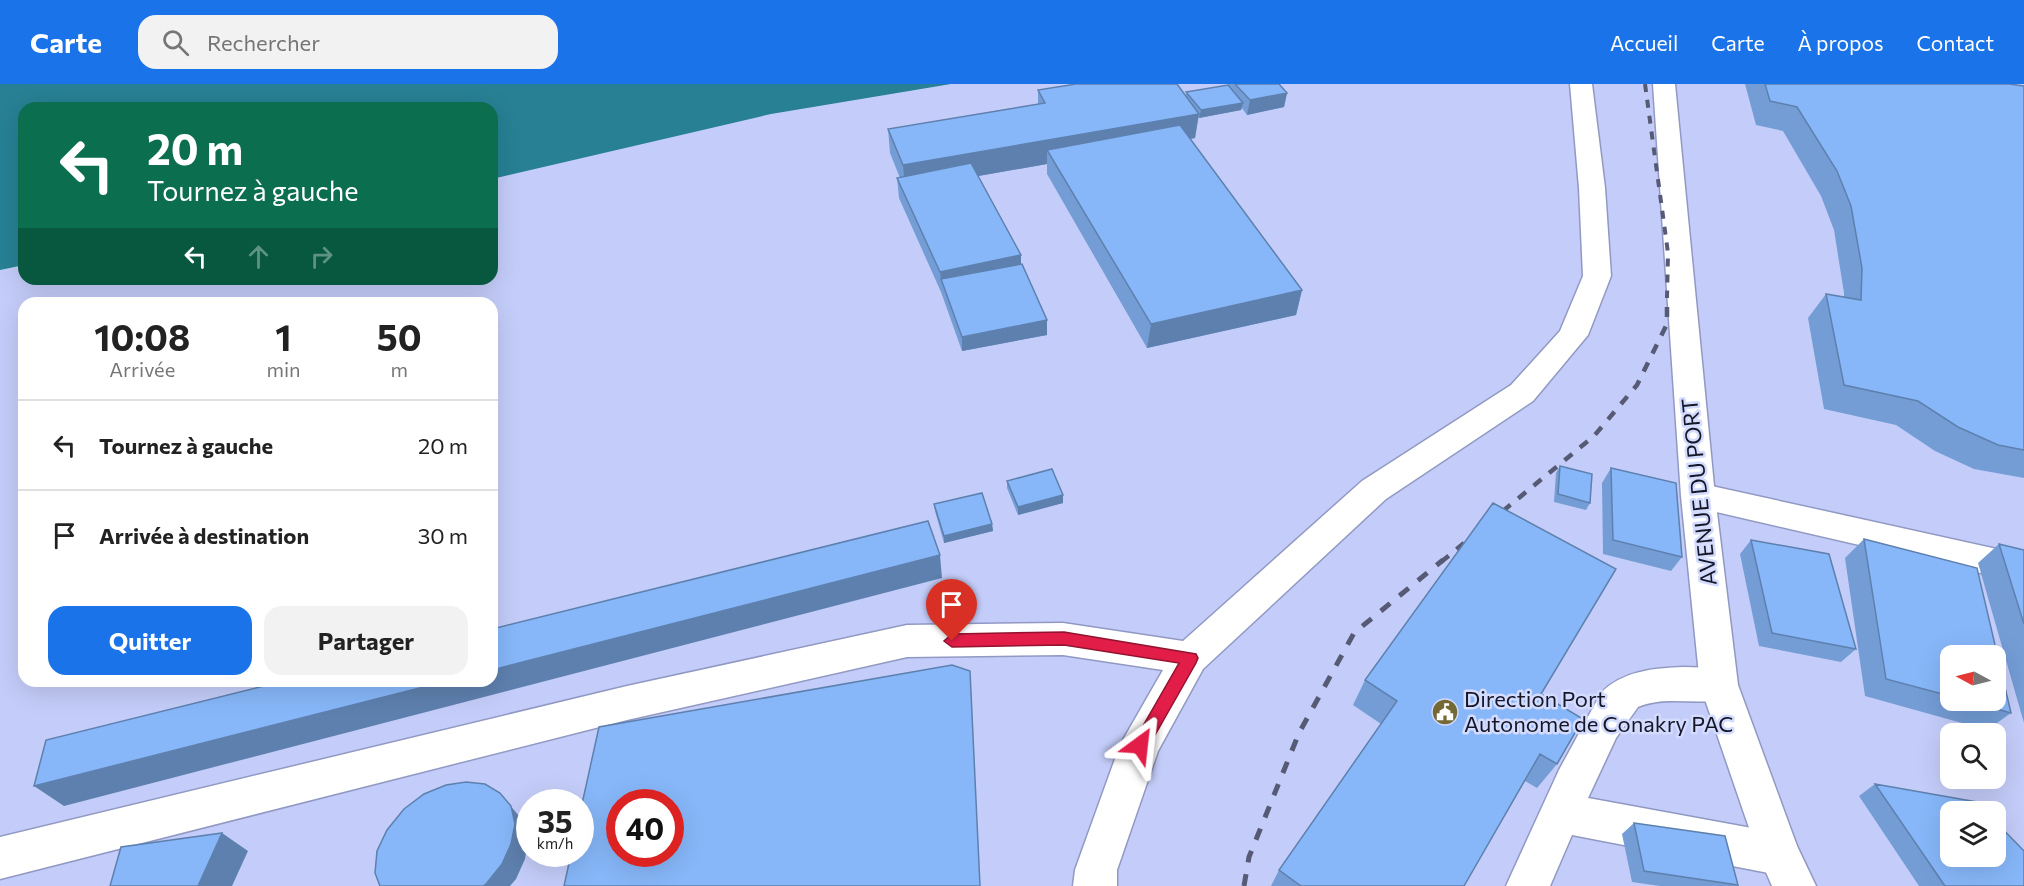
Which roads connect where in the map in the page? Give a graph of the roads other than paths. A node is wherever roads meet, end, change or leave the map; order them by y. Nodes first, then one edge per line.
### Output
1 (1581, 84) edge
2 (1664, 84) edge
3 (1698, 496) junction
4 (2024, 569) edge
5 (1190, 658) junction
6 (1719, 685) junction
7 (1562, 813) junction
8 (0, 858) edge
9 (1787, 870) edge
10 (1095, 886) edge
11 (1528, 886) edge

1 - 5 street
2 - 3 street, AVENUE DU PORT
3 - 4 street
3 - 6 street, AVENUE DU PORT
5 - 8 street
5 - 10 street
6 - 7 street
6 - 9 street, AVENUE DU PORT
7 - 9 street
7 - 11 street

